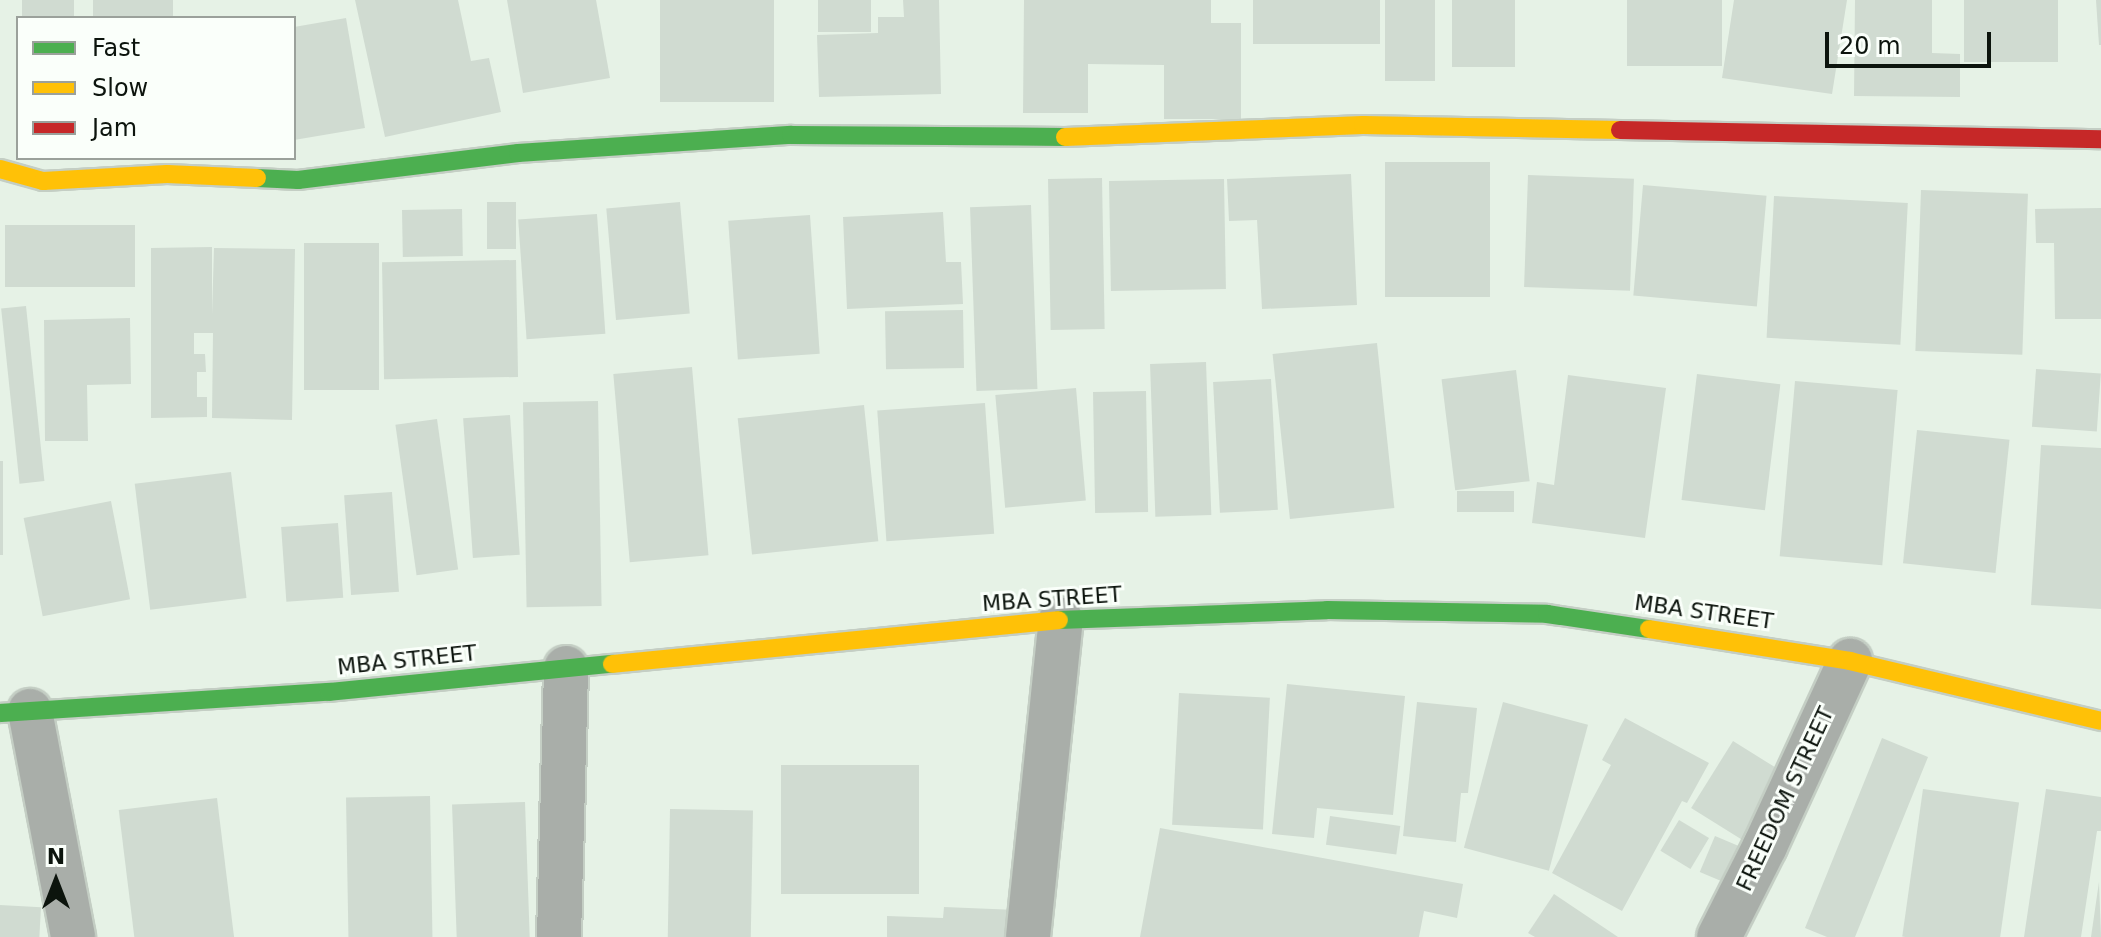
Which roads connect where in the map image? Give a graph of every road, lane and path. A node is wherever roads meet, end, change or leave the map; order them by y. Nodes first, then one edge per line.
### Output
1 (2101, 139) edge
2 (0, 169) edge
3 (1061, 620) junction
4 (1850, 661) junction
5 (566, 668) junction
6 (15, 712) edge
7 (2101, 721) edge
8 (73, 937) edge
9 (559, 937) edge
10 (1028, 937) edge
11 (1719, 937) edge

1 - 2 street
3 - 4 street, MBA STREET
3 - 5 street, MBA STREET
3 - 10 street
4 - 7 street, MBA STREET
4 - 11 street, FREEDOM STREET
5 - 6 street, MBA STREET
5 - 9 street
6 - 8 street

